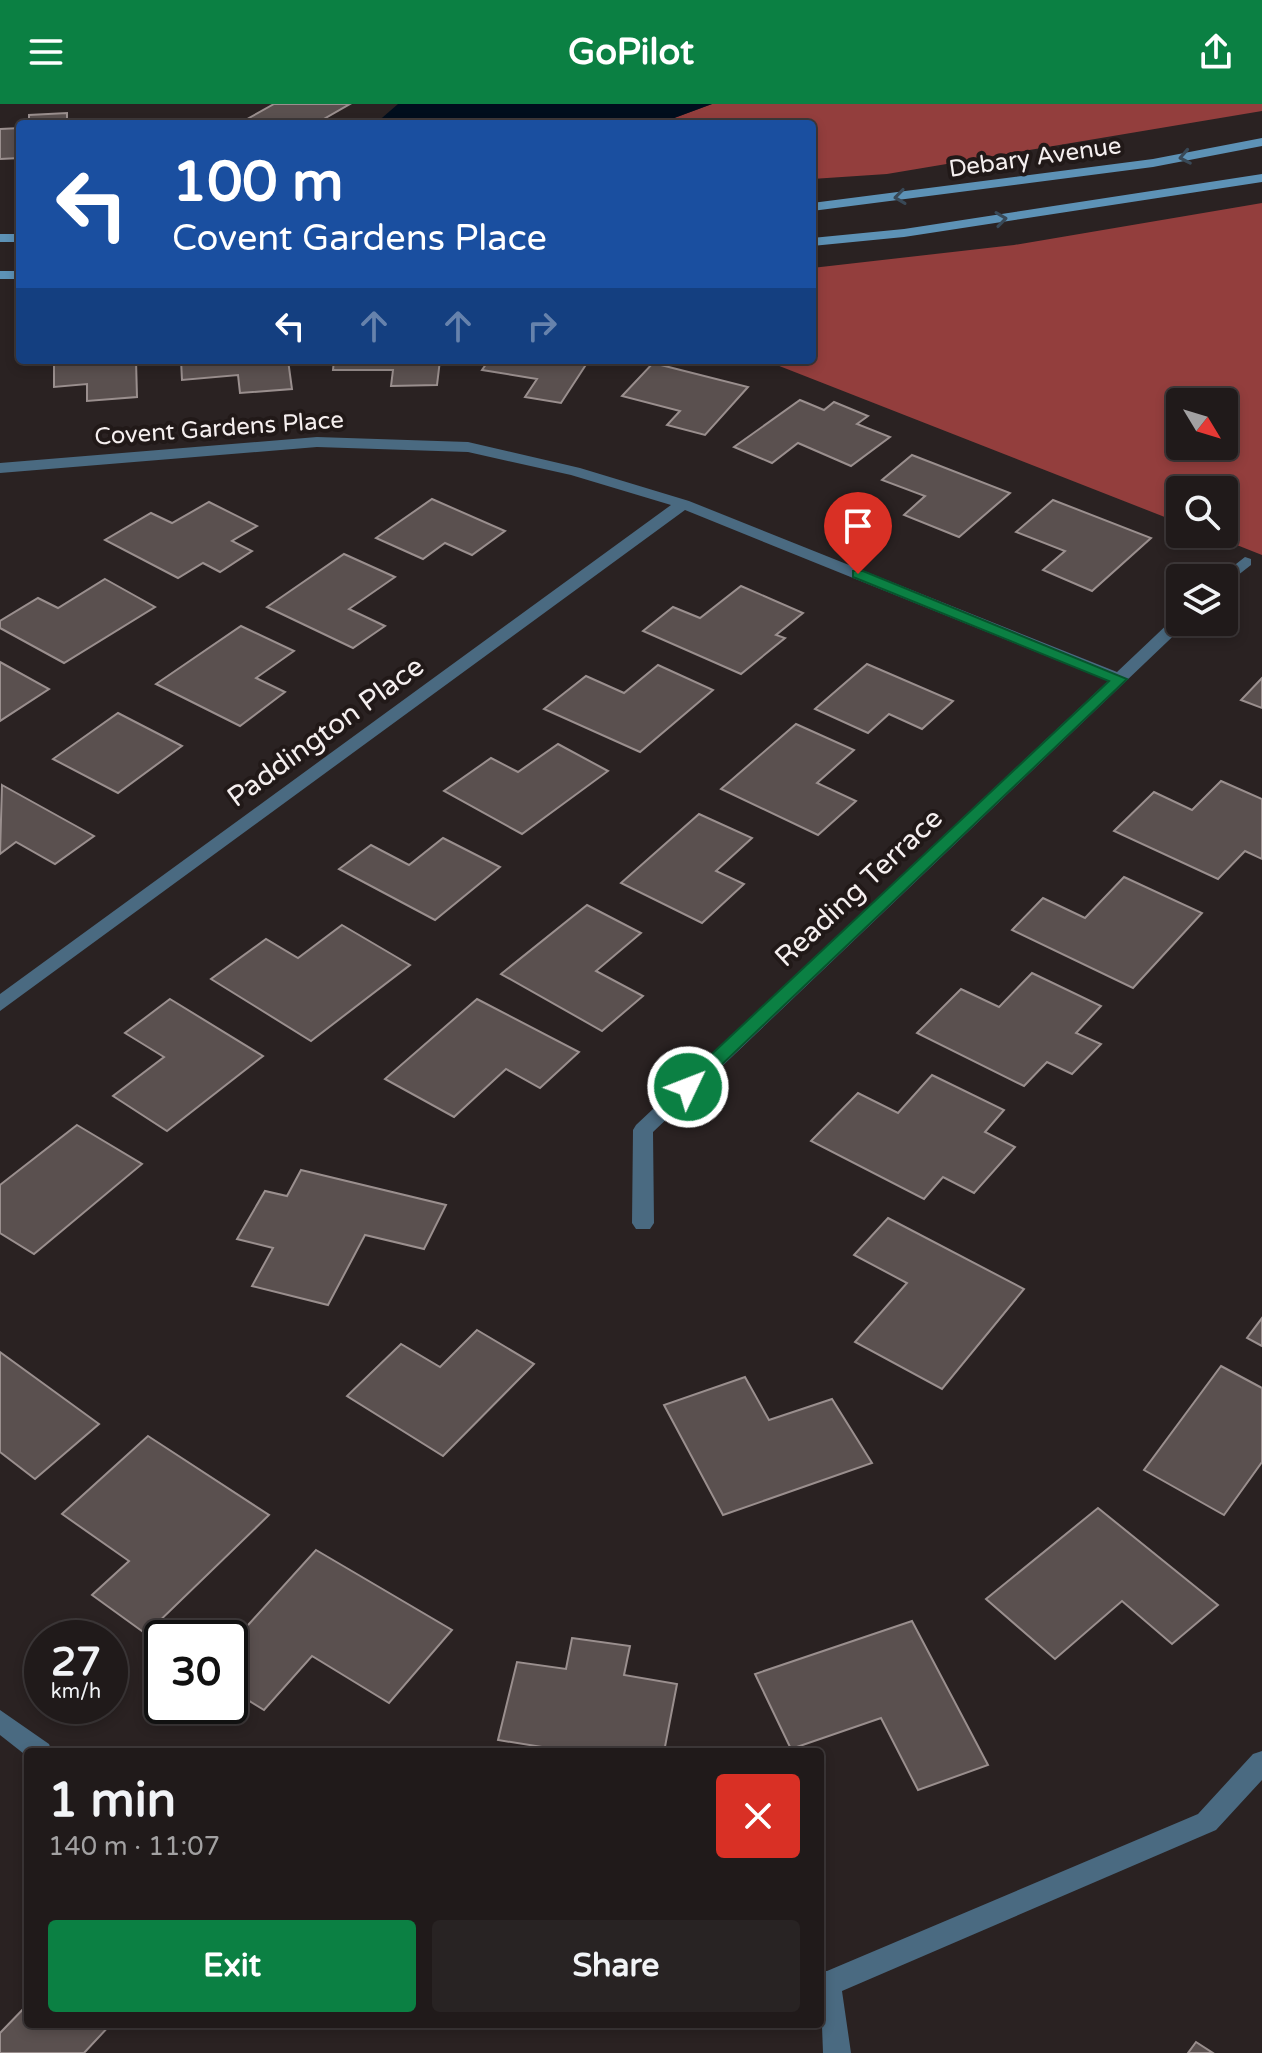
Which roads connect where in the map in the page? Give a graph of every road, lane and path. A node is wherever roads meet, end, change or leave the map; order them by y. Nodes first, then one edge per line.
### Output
1 (1262, 142) edge
2 (1262, 178) edge
3 (816, 206) edge
4 (816, 242) edge
5 (0, 468) edge
6 (683, 504) junction
7 (1245, 562) dead end
8 (1238, 568) edge
9 (1166, 635) edge
10 (1119, 679) junction
11 (0, 1004) edge
12 (643, 1223) dead end
13 (0, 1721) edge
14 (35, 1748) edge
15 (1262, 1762) edge
16 (824, 1984) edge
17 (837, 2053) edge

1 -> 3 main road, Debary Avenue
4 -> 2 main road, Debary Avenue
5 - 6 street, Covent Gardens Place
6 - 10 street, Covent Gardens Place
6 - 11 street, Paddington Place
7 - 8 street
9 - 10 street, Reading Terrace
10 - 12 street, Reading Terrace
13 - 14 street
15 - 16 street
16 - 17 street

